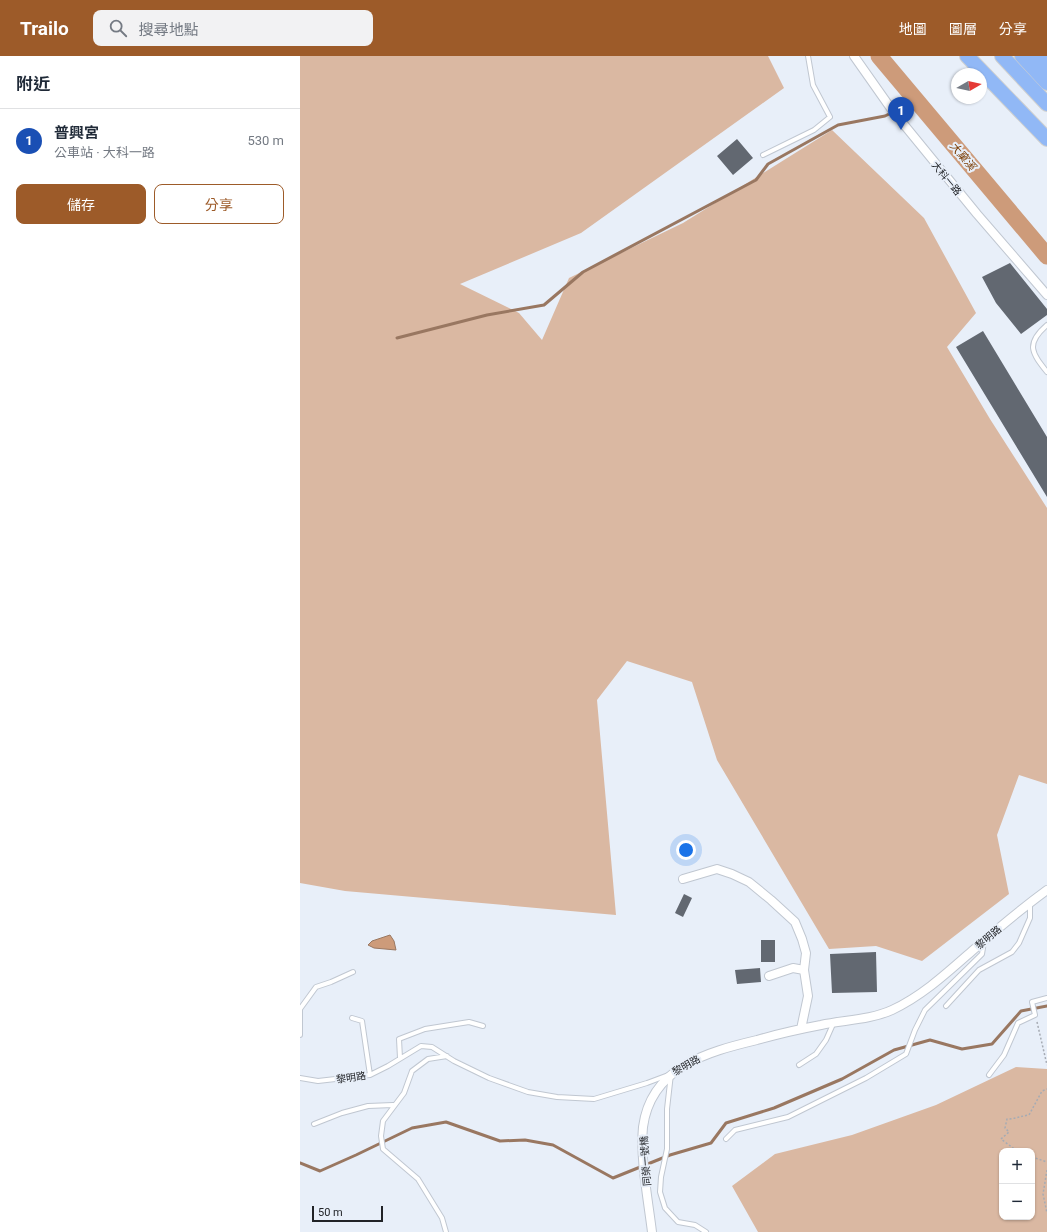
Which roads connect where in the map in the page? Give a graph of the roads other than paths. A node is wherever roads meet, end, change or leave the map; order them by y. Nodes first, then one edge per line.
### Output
1 (808, 56) edge
2 (850, 56) edge
3 (854, 56) edge
4 (968, 56) edge
5 (1002, 56) edge
6 (1022, 56) edge
7 (1037, 56) edge
8 (860, 65) junction
9 (1047, 66) edge
10 (1047, 83) edge
11 (1047, 104) edge
12 (1047, 139) edge
13 (763, 155) dead end
14 (1047, 294) edge
15 (1047, 325) edge
16 (1047, 372) edge
17 (683, 879) dead end
18 (1047, 890) edge
19 (1030, 903) junction
20 (985, 940) junction
21 (804, 970) junction
22 (352, 972) dead end
23 (769, 976) dead end
24 (1047, 998) edge
25 (946, 1006) dead end
26 (300, 1008) edge
27 (352, 1018) dead end
28 (834, 1022) junction
29 (483, 1026) dead end
30 (801, 1029) junction
31 (300, 1035) edge
32 (447, 1056) junction
33 (400, 1058) junction
34 (799, 1065) dead end
35 (671, 1074) junction
36 (370, 1075) junction
37 (989, 1075) dead end
38 (300, 1078) edge
39 (393, 1105) junction
40 (314, 1124) dead end
41 (726, 1139) dead end
42 (651, 1228) edge
43 (446, 1232) edge
44 (706, 1232) edge

1 - 13 lane
2 - 8 lane
3 - 8 street, 大科一路
4 - 12 highway
5 - 11 highway
6 - 10 highway
7 - 9 highway
8 - 14 street, 大科一路
15 - 16 lane
17 - 21 street
18 - 19 street, 黎明路
19 - 20 street, 黎明路
19 - 25 lane
20 - 28 street, 黎明路
20 - 41 lane
21 - 23 street
21 - 30 street
22 - 26 lane
24 - 37 lane
26 - 31 lane
27 - 36 lane
28 - 30 street, 黎明路
28 - 34 lane
29 - 33 lane
30 - 35 street, 黎明路
32 - 33 lane, 黎明路
32 - 35 lane, 黎明路
32 - 39 lane
33 - 36 lane, 黎明路
35 - 42 street, 同榮一號橋
35 - 44 lane
36 - 38 lane, 黎明路
39 - 40 lane
39 - 43 lane

